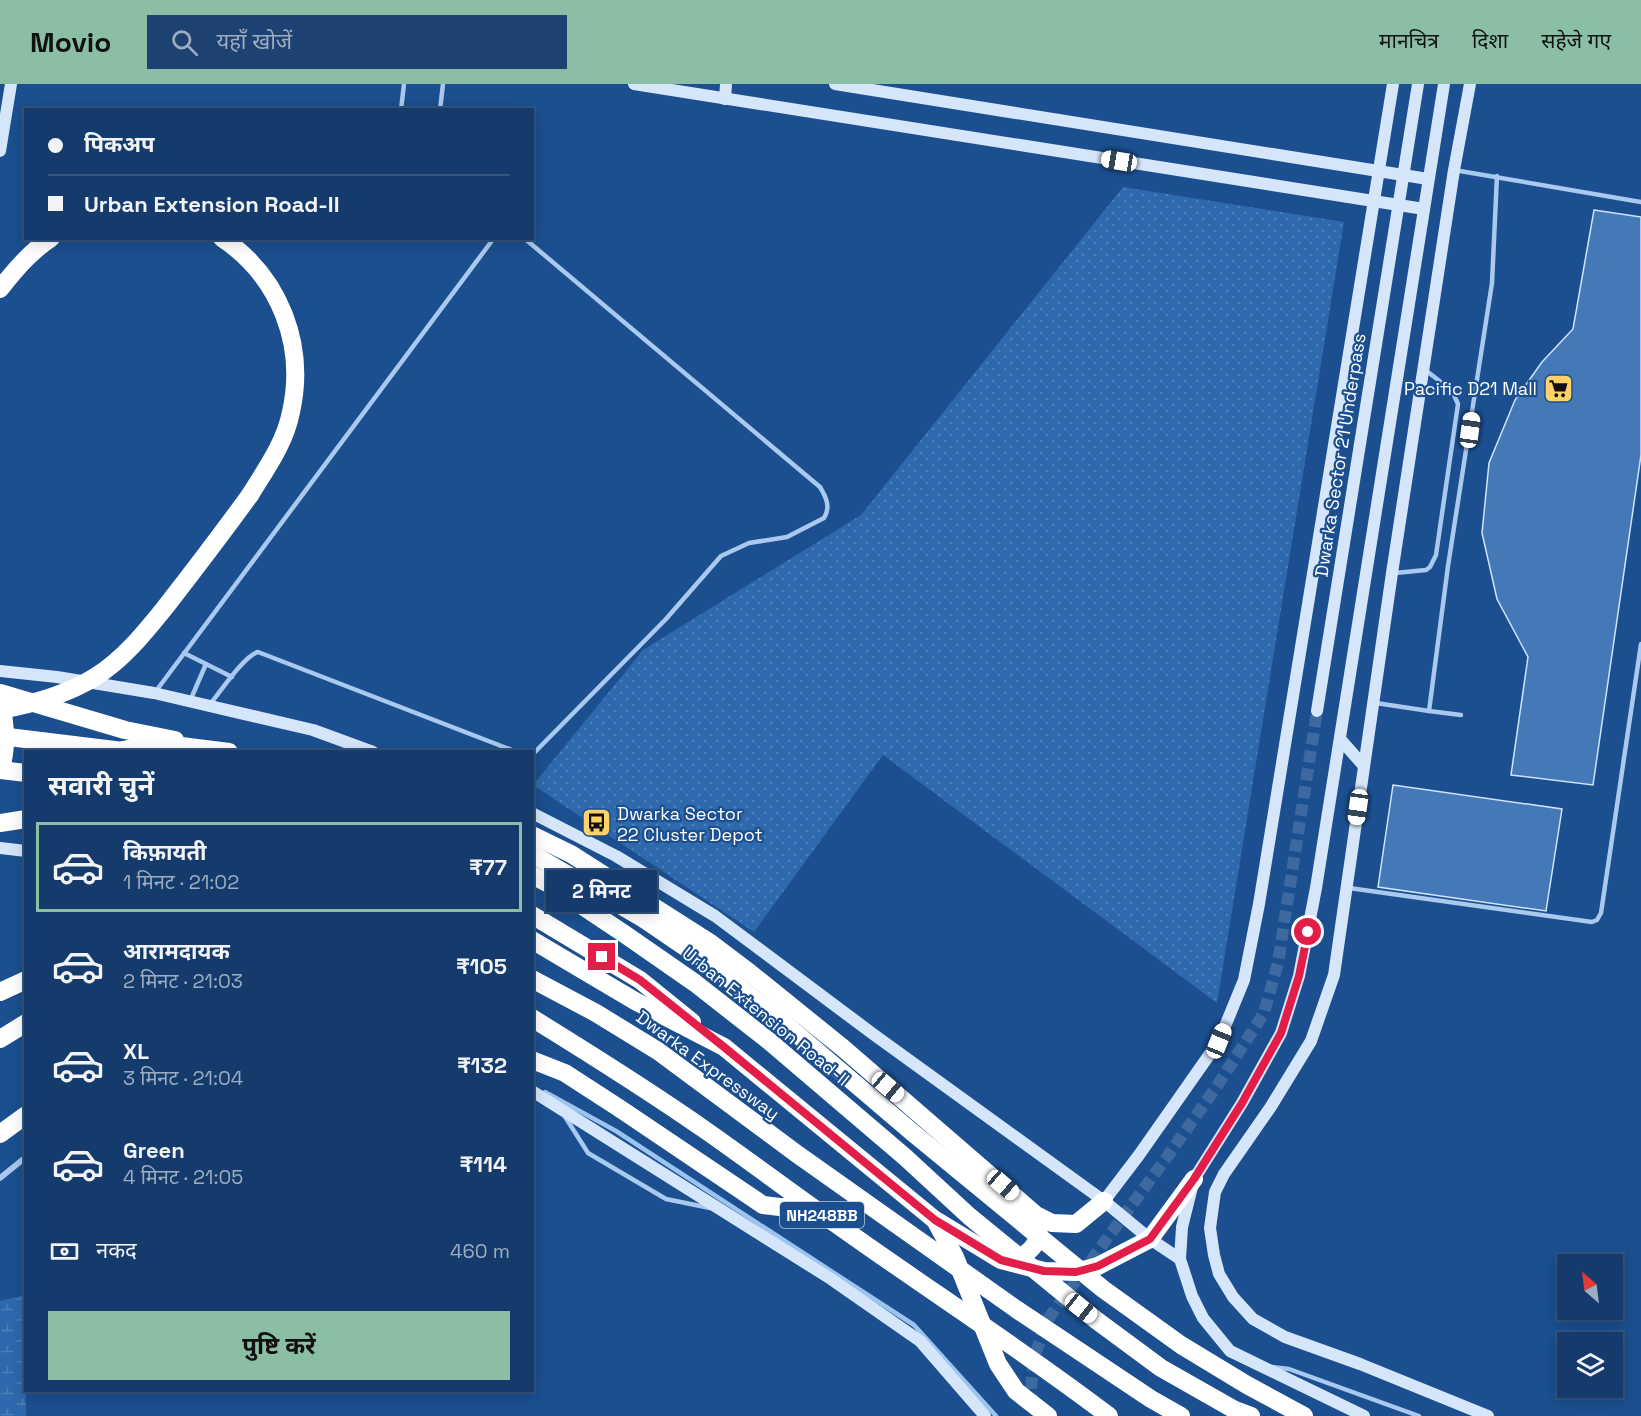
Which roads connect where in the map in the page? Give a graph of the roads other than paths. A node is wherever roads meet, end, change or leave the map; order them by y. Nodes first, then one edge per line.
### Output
1 (11, 84) edge
2 (404, 84) edge
3 (443, 84) edge
4 (634, 84) edge
5 (726, 84) edge
6 (835, 84) edge
7 (1393, 84) edge
8 (1418, 84) edge
9 (1444, 84) edge
10 (1470, 84) edge
11 (700, 89) edge
12 (724, 99) junction
13 (401, 108) edge
14 (440, 108) edge
15 (0, 151) edge
16 (1378, 170) junction
17 (1454, 170) junction
18 (1403, 174) junction
19 (1497, 176) junction
20 (1428, 179) junction
21 (1374, 201) junction
22 (1641, 202) edge
23 (1398, 205) junction
24 (1424, 209) junction
25 (48, 240) edge
26 (225, 240) edge
27 (493, 240) edge
28 (526, 240) edge
29 (0, 289) edge
30 (1424, 369) junction
31 (1392, 573) junction
32 (1641, 644) edge
33 (184, 653) junction
34 (206, 664) junction
35 (0, 671) edge
36 (232, 677) junction
37 (0, 693) edge
38 (154, 693) junction
39 (190, 701) junction
40 (1373, 702) junction
41 (209, 705) junction
42 (0, 710) edge
43 (1317, 711) tunnel mouth
44 (1429, 711) junction
45 (1461, 715) dead end
46 (0, 736) edge
47 (1340, 739) junction
48 (119, 750) edge
49 (131, 750) edge
50 (212, 750) edge
51 (219, 750) edge
52 (368, 750) edge
53 (512, 750) edge
54 (534, 753) edge
55 (1364, 766) junction
56 (0, 770) edge
57 (24, 773) edge
58 (534, 814) edge
59 (24, 819) edge
60 (0, 823) edge
61 (534, 836) edge
62 (0, 848) edge
63 (24, 851) edge
64 (534, 855) edge
65 (534, 876) edge
66 (1346, 888) junction
67 (534, 916) edge
68 (534, 941) edge
69 (534, 980) edge
70 (24, 981) edge
71 (0, 992) edge
72 (534, 1019) edge
73 (24, 1024) edge
74 (0, 1039) edge
75 (724, 1047) junction
76 (534, 1061) edge
77 (534, 1092) edge
78 (559, 1108) junction
79 (24, 1116) edge
80 (0, 1134) edge
81 (24, 1160) edge
82 (0, 1178) edge
83 (1194, 1179) junction
84 (1104, 1202) junction
85 (811, 1207) junction
86 (722, 1211) junction
87 (1036, 1215) junction
88 (935, 1220) junction
89 (1038, 1237) junction
90 (1150, 1239) junction
91 (1180, 1259) junction
92 (1016, 1261) junction
93 (1261, 1365) junction
94 (984, 1416) edge
95 (1048, 1416) edge
96 (1109, 1416) edge
97 (1181, 1416) edge
98 (1251, 1416) edge
99 (1304, 1416) edge
100 (1364, 1416) edge
101 (1419, 1416) edge
102 (1488, 1416) edge

1 - 15 street
2 - 13 lane
3 - 14 lane
4 - 11 street
5 - 12 street
6 - 16 street
7 - 16 street
8 - 18 street, Dwarka Sector 21 Underpass
9 - 20 street
10 - 17 street
11 - 12 street
12 - 21 street
16 - 18 street
16 - 21 street
17 - 19 lane
17 - 30 street
18 - 20 street
18 - 23 street, Dwarka Sector 21 Underpass
19 - 22 lane
19 - 44 lane
20 - 24 street
21 - 23 street
21 - 84 street
23 - 24 street
23 - 43 street, Dwarka Sector 21 Underpass
24 - 47 street
25 - 29 highway
26 - 42 highway, bridge
27 - 33 lane
28 - 54 lane
30 - 31 street
30 - 31 lane
31 - 40 street
32 - 66 lane
33 - 34 lane
33 - 38 lane
34 - 36 lane
34 - 39 lane
35 - 38 street
36 - 41 lane
36 - 53 lane
37 - 51 highway
37 - 56 highway
38 - 39 street
39 - 41 street
40 - 44 lane
40 - 55 street
41 - 52 street
44 - 45 lane
46 - 48 highway, bridge
47 - 55 street
47 - 83 street
49 - 50 highway, bridge
55 - 66 street
56 - 57 highway, bridge
58 - 84 street
59 - 60 highway
61 - 87 highway
62 - 63 street
64 - 89 highway, bridge
65 - 92 highway, Urban Extension Road-II, bridge
66 - 102 street
67 - 75 highway
68 - 75 highway
69 - 97 highway, Dwarka Expressway / NH248BB, bridge
70 - 71 highway
72 - 85 highway, NH248BB, bridge
73 - 74 highway
75 - 88 highway
76 - 85 highway
77 - 78 street
78 - 86 street
78 - 86 lane
79 - 80 highway
81 - 82 street
83 - 90 highway
83 - 91 street
84 - 87 highway
84 - 90 street
85 - 96 highway, NH248BB, bridge
86 - 94 street
87 - 89 highway
88 - 92 highway
88 - 95 highway
89 - 92 highway
89 - 99 highway, bridge
90 - 91 street
90 - 92 highway
91 - 93 street
92 - 98 highway, Urban Extension Road-II, bridge
93 - 100 street
93 - 101 lane

